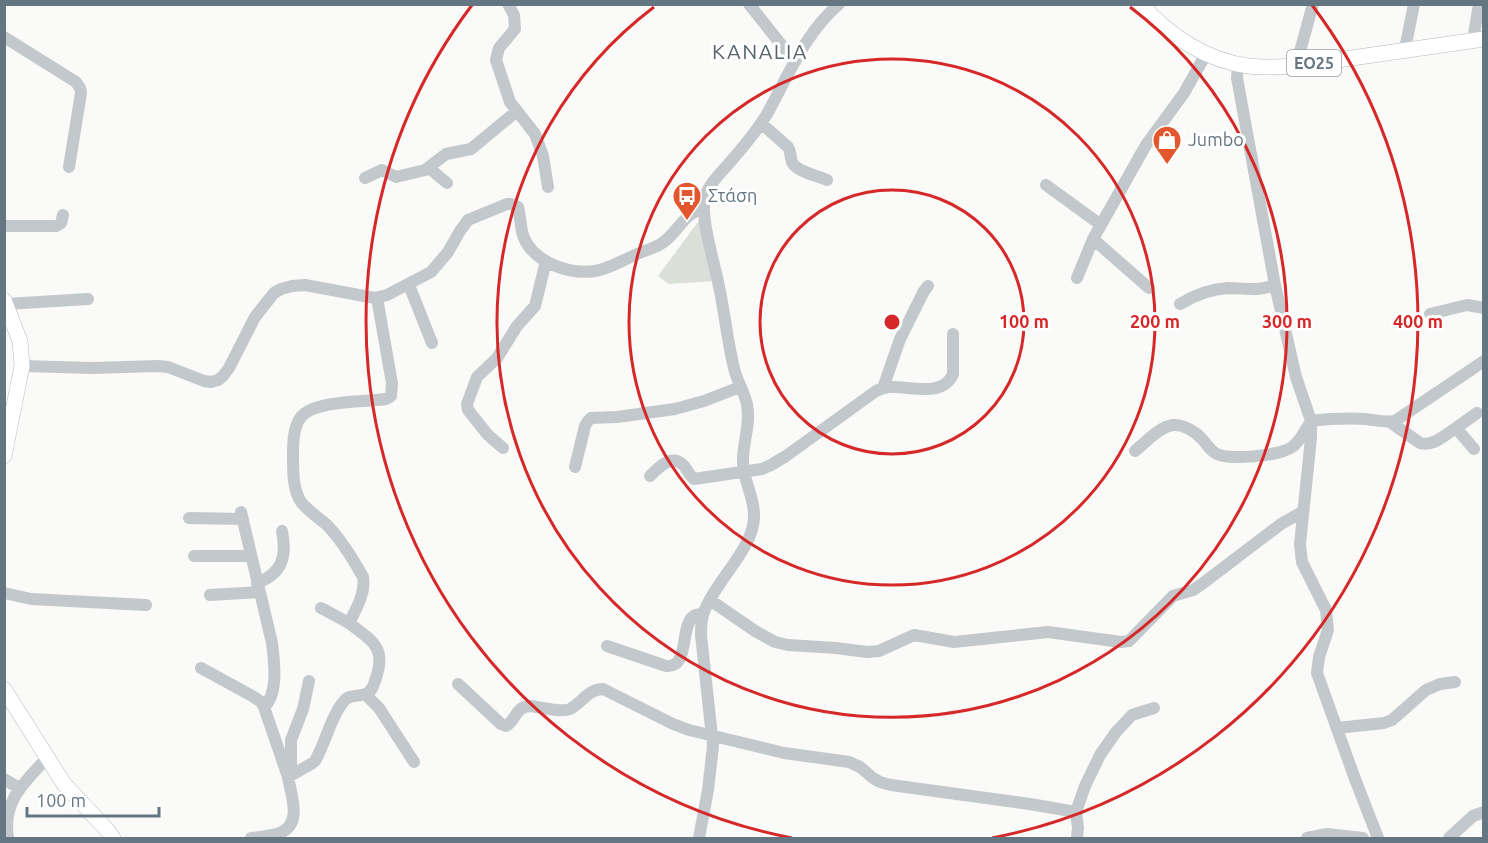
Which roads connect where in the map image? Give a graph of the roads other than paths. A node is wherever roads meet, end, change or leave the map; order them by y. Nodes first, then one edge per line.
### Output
1 (508, 4) edge
2 (749, 4) edge
3 (839, 4) edge
4 (1141, 4) edge
5 (1313, 4) edge
6 (1414, 4) edge
7 (1479, 4) edge
8 (4, 37) edge
9 (1478, 39) edge
10 (1405, 49) junction
11 (1206, 54) junction
12 (795, 62) junction
13 (1238, 64) junction
14 (1296, 66) junction
15 (517, 111) junction
16 (761, 123) junction
17 (69, 167) dead end
18 (429, 168) junction
19 (365, 178) dead end
20 (827, 180) dead end
21 (447, 183) dead end
22 (1046, 184) dead end
23 (548, 187) dead end
24 (704, 208) junction
25 (63, 215) dead end
26 (1101, 225) junction
27 (4, 226) edge
28 (1093, 239) junction
29 (546, 261) junction
30 (1077, 278) dead end
31 (409, 285) junction
32 (1275, 285) junction
33 (928, 286) dead end
34 (1149, 288) dead end
35 (88, 298) dead end
36 (377, 298) junction
37 (5, 302) edge
38 (1180, 304) dead end
39 (1484, 308) edge
40 (1430, 314) dead end
41 (953, 334) dead end
42 (432, 343) dead end
43 (1484, 361) edge
44 (22, 366) junction
45 (740, 387) junction
46 (883, 388) junction
47 (1477, 413) dead end
48 (1311, 421) junction
49 (1390, 422) junction
50 (1456, 428) junction
51 (503, 448) dead end
52 (1474, 449) dead end
53 (1135, 452) dead end
54 (4, 456) edge
55 (575, 467) dead end
56 (743, 471) junction
57 (650, 476) dead end
58 (1302, 512) junction
59 (189, 518) dead end
60 (282, 531) dead end
61 (194, 556) dead end
62 (251, 556) junction
63 (259, 587) junction
64 (4, 593) edge
65 (210, 595) dead end
66 (710, 600) junction
67 (146, 605) dead end
68 (321, 608) dead end
69 (703, 614) junction
70 (349, 623) junction
71 (607, 646) dead end
72 (201, 668) dead end
73 (309, 681) dead end
74 (1455, 682) dead end
75 (458, 684) dead end
76 (4, 689) edge
77 (365, 694) junction
78 (264, 707) junction
79 (1154, 708) dead end
80 (1337, 728) junction
81 (712, 735) junction
82 (47, 758) junction
83 (414, 762) dead end
84 (288, 777) junction
85 (4, 779) edge
86 (19, 788) junction
87 (1076, 812) junction
88 (1484, 812) edge
89 (8, 838) edge
90 (113, 838) edge
91 (252, 838) edge
92 (699, 838) edge
93 (1077, 838) edge
94 (1307, 838) edge
95 (1363, 838) edge
96 (1376, 838) edge
97 (1449, 838) edge

1 - 15 street
2 - 12 street
3 - 12 street
4 - 11 main road, ΕΟ25
5 - 14 street
6 - 10 street
7 - 9 street
8 - 17 street
9 - 10 main road, ΕΟ25
10 - 14 main road, ΕΟ25
11 - 13 main road, ΕΟ25
11 - 26 street
12 - 16 street
13 - 14 main road, ΕΟ25
13 - 32 street
15 - 18 street
15 - 23 street
16 - 20 street
16 - 24 street
18 - 19 street
18 - 21 street
22 - 26 street
24 - 29 street
24 - 45 street
25 - 27 street
26 - 28 street
28 - 30 street
28 - 34 street
29 - 31 street
29 - 51 street
31 - 36 street
31 - 42 street
32 - 38 street
32 - 48 street
33 - 46 street
35 - 37 street
36 - 44 street
36 - 70 street
37 - 44 main road
39 - 40 street
41 - 46 street
43 - 49 street
44 - 54 main road
45 - 55 street
45 - 56 street
46 - 56 street
47 - 50 street
48 - 49 street
48 - 53 street
48 - 58 street
49 - 50 street
50 - 52 street
56 - 57 street
56 - 66 street
58 - 66 street
58 - 80 street
59 - 62 street
60 - 63 street
61 - 62 street
62 - 63 street
63 - 65 street
63 - 78 street
64 - 67 street
66 - 69 street
68 - 70 street
69 - 71 street
69 - 81 street
70 - 77 street
72 - 78 street
73 - 84 street
74 - 80 street
75 - 81 street
76 - 82 main road
77 - 83 street
77 - 84 street
78 - 84 street
79 - 87 street
80 - 96 street
81 - 87 street
81 - 92 street
82 - 86 street
82 - 90 main road
84 - 91 street
85 - 86 street
86 - 89 street
87 - 93 street
88 - 97 street
94 - 95 street

